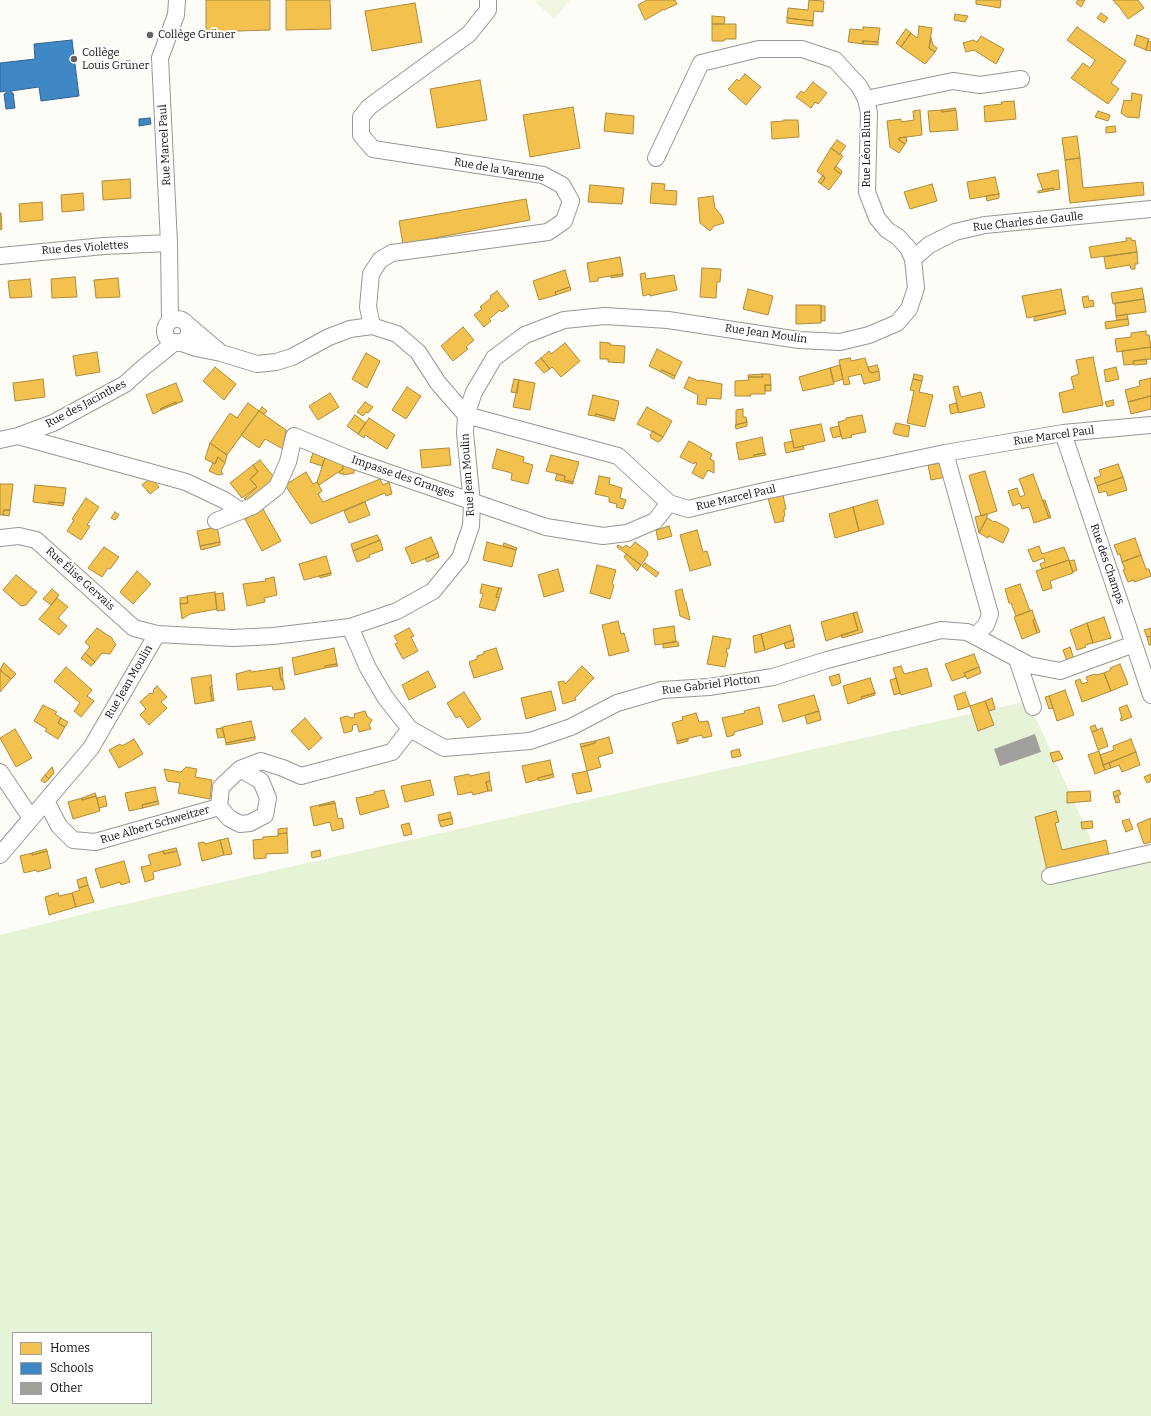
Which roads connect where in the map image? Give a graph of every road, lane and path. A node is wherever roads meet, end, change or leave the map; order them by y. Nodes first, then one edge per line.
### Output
1 (177, 0) edge
2 (488, 0) edge
3 (1021, 79) dead end
4 (866, 99) junction
5 (656, 158) dead end
6 (1151, 209) edge
7 (169, 243) junction
8 (0, 256) edge
9 (913, 259) junction
10 (372, 326) junction
11 (177, 331) junction
12 (466, 415) junction
13 (1151, 424) edge
14 (1063, 433) junction
15 (18, 436) junction
16 (0, 440) edge
17 (945, 453) junction
18 (472, 501) junction
19 (669, 503) junction
20 (241, 511) junction
21 (216, 521) dead end
22 (0, 538) edge
23 (350, 627) junction
24 (156, 634) junction
25 (974, 636) junction
26 (1134, 644) junction
27 (1017, 659) junction
28 (1151, 695) edge
29 (1033, 707) dead end
30 (410, 729) junction
31 (240, 770) junction
32 (0, 772) edge
33 (46, 801) junction
34 (219, 807) junction
35 (32, 818) junction
36 (1151, 853) edge
37 (0, 855) edge
38 (1050, 876) dead end

1 - 7 street, Rue Marcel Paul
2 - 10 street, Rue de la Varenne
3 - 4 street
4 - 5 street, Rue Léon Blum
4 - 9 street, Rue Léon Blum
6 - 9 street, Rue Charles de Gaulle
7 - 8 street, Rue des Violettes
7 - 11 street, Rue Marcel Paul
9 - 12 street, Rue Jean Moulin
10 - 11 street, Rue Marcel Paul
10 - 12 street, Rue Marcel Paul
11 - 15 street, Rue des Jacinthes
12 - 18 street, Rue Jean Moulin
12 - 19 street, Rue Marcel Paul
13 - 14 street, Rue Marcel Paul
14 - 17 street, Rue Marcel Paul
14 - 26 street, Rue des Champs
15 - 16 street, Rue des Jacinthes
15 - 20 street
17 - 19 street, Rue Marcel Paul
17 - 25 street
18 - 19 street, Impasse des Granges
18 - 20 street, Impasse des Granges
18 - 23 street, Rue Jean Moulin
20 - 21 street, Impasse des Granges
22 - 24 street, Rue Élise Gervais
23 - 24 street, Rue Jean Moulin
23 - 30 street, Rue Gabriel Plotton
24 - 33 street, Rue Jean Moulin
25 - 27 street, Rue Gabriel Plotton
25 - 30 street, Rue Gabriel Plotton
26 - 27 street, Rue Gabriel Plotton
26 - 28 street, Rue des Champs
27 - 29 street
30 - 31 street, Rue Albert Schweitzer
31 - 34 street, Rue Albert Schweitzer
31 - 34 street
32 - 35 street
33 - 34 street, Rue Albert Schweitzer
33 - 35 street, Rue Jean Moulin
35 - 37 street, Rue Jean Moulin
36 - 38 street

